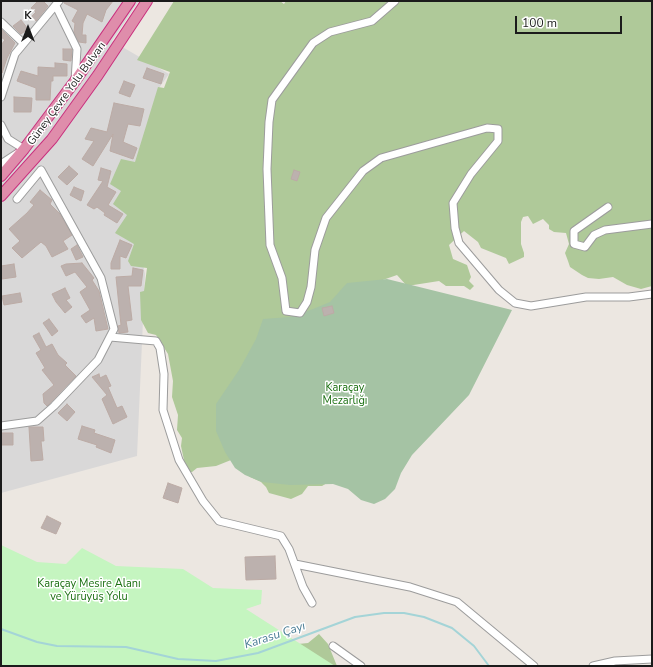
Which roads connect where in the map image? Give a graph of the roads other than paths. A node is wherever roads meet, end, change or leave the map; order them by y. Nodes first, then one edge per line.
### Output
1 (130, 1) edge
2 (147, 1) edge
3 (395, 1) edge
4 (58, 4) edge
5 (1, 22) edge
6 (23, 43) junction
7 (75, 81) junction
8 (1, 96) edge
9 (1, 126) edge
10 (24, 149) junction
11 (1, 164) edge
12 (1, 176) edge
13 (1, 196) edge
14 (17, 199) dead end
15 (608, 208) dead end
16 (652, 224) edge
17 (652, 294) edge
18 (110, 337) junction
19 (1, 426) edge
20 (295, 564) junction
21 (312, 603) dead end
22 (333, 646) dead end
23 (652, 659) edge
24 (361, 666) edge
25 (534, 666) edge
26 (593, 666) edge

1 - 7 highway, Güney Çevre Yolu Bulvarı
2 - 13 highway, Güney Çevre Yolu Bulvarı
3 - 17 street
4 - 6 street
4 - 7 street
5 - 6 street
6 - 8 street
7 - 10 highway, Güney Çevre Yolu Bulvarı
9 - 10 street
10 - 11 street
10 - 12 highway, Güney Çevre Yolu Bulvarı
14 - 18 street
15 - 16 street
18 - 19 street
18 - 20 street
20 - 21 street
20 - 25 street
22 - 24 street
23 - 26 street

